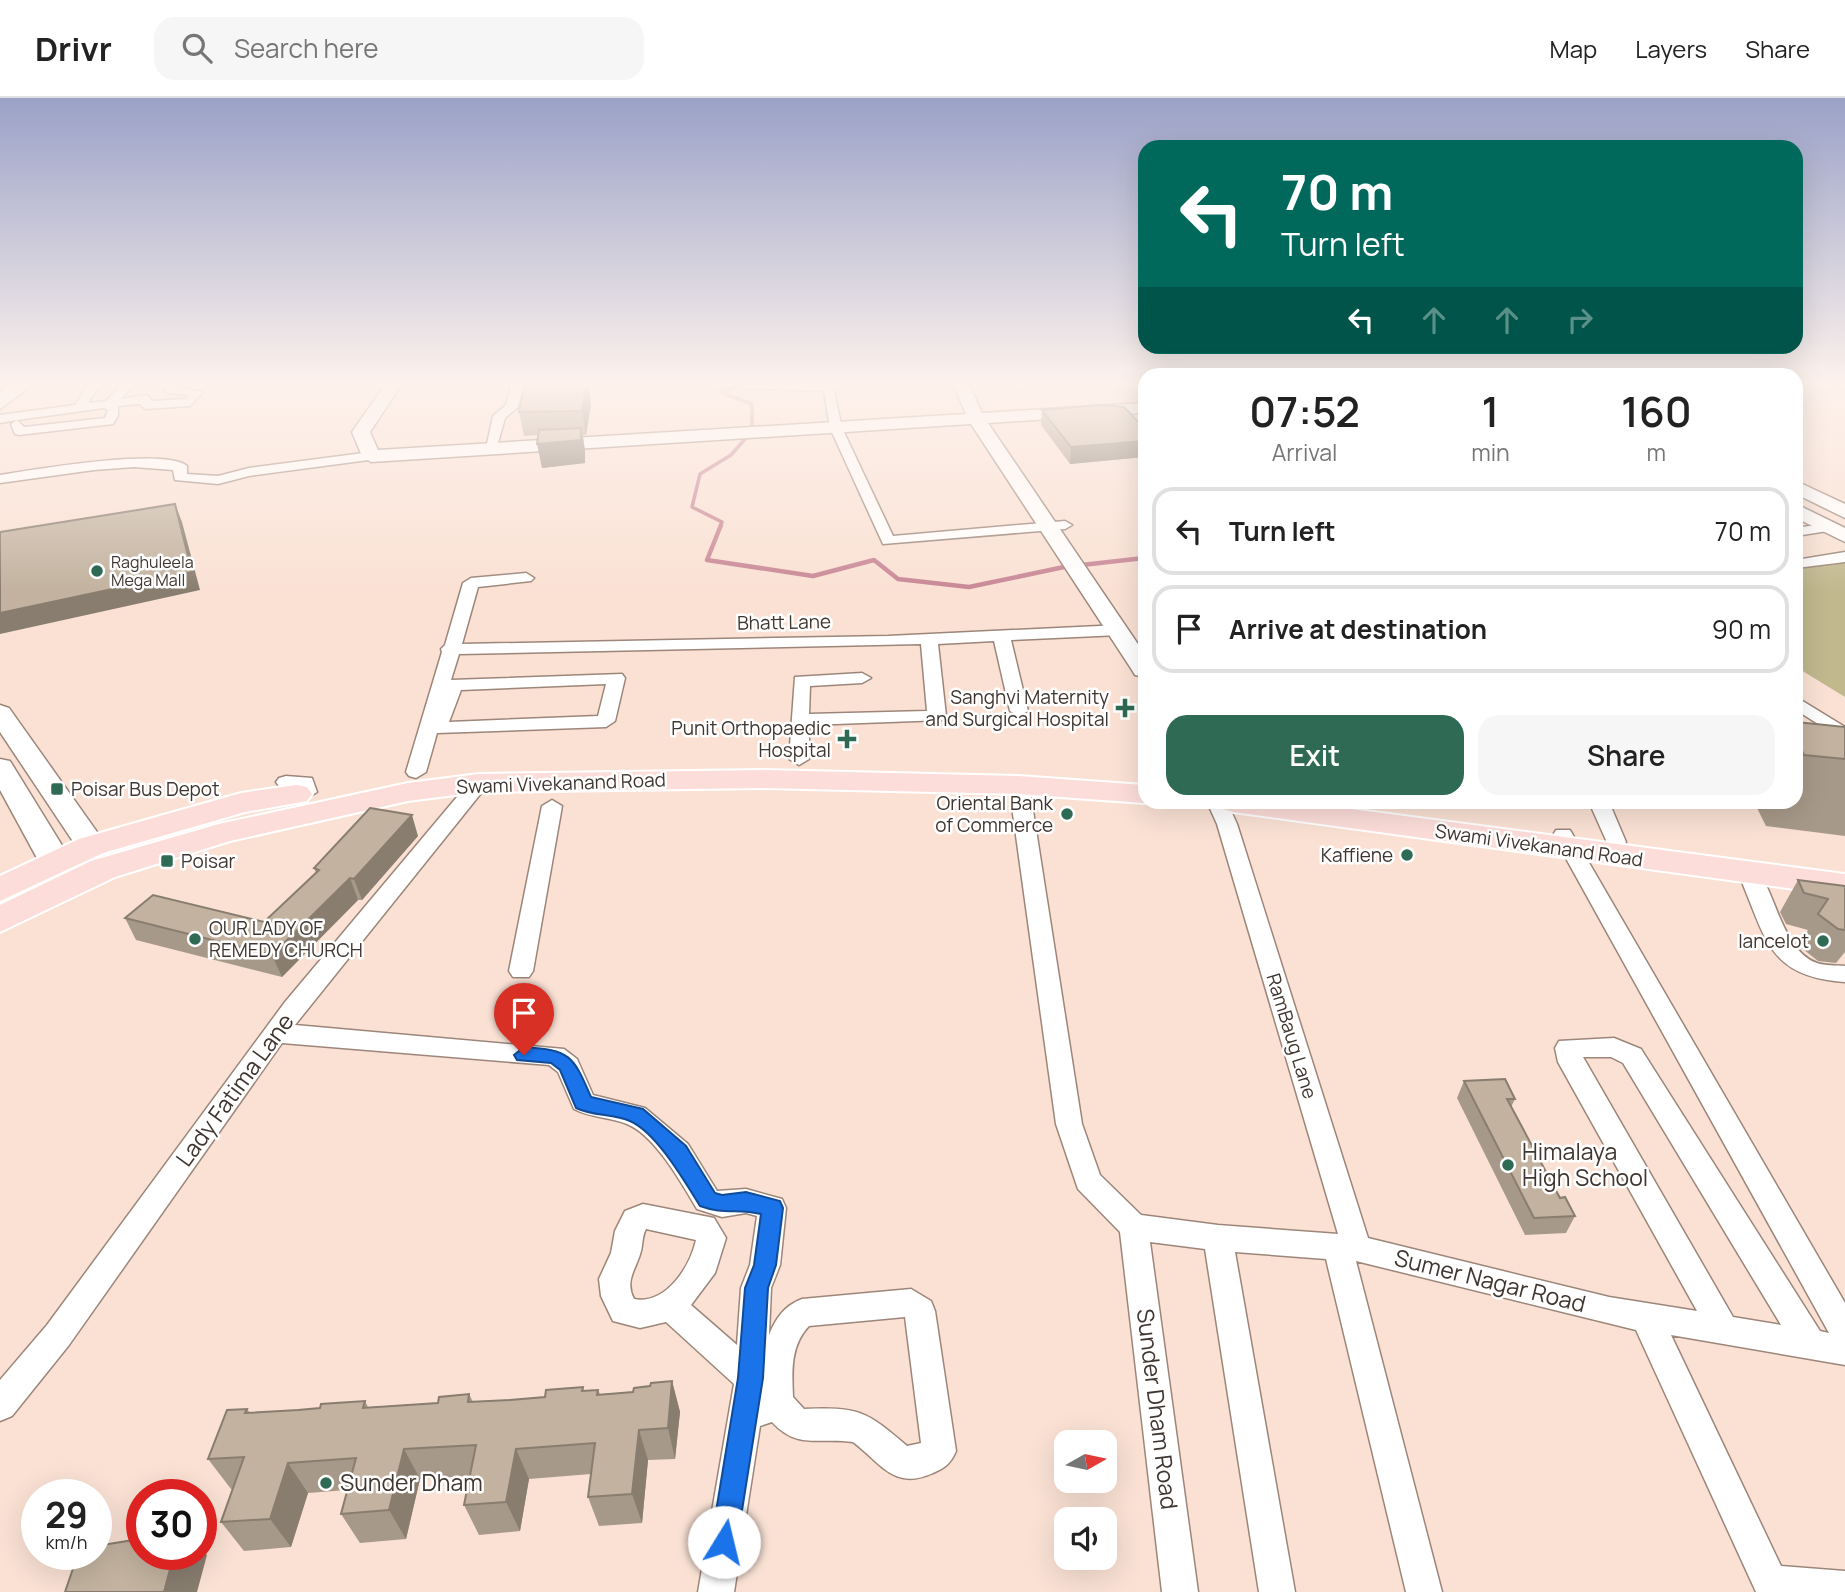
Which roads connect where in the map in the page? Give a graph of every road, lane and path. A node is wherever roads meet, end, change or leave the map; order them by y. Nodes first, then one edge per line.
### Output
1 (369, 452) edge
2 (456, 452) edge
3 (846, 452) edge
4 (1007, 452) edge
5 (371, 456) junction
6 (0, 479) edge
7 (1803, 491) edge
8 (1803, 501) edge
9 (1803, 508) edge
10 (1845, 512) edge
11 (1803, 513) edge
12 (1058, 526) junction
13 (1841, 529) edge
14 (1803, 532) edge
15 (1845, 557) edge
16 (1803, 563) edge
17 (1084, 565) junction
18 (526, 578) dead end
19 (1120, 630) junction
20 (1001, 635) junction
21 (1138, 635) edge
22 (929, 639) junction
23 (581, 646) junction
24 (449, 649) junction
25 (1138, 660) edge
26 (862, 678) dead end
27 (570, 679) junction
28 (1803, 707) edge
29 (1019, 711) dead end
30 (0, 713) edge
31 (800, 720) junction
32 (1845, 735) edge
33 (799, 759) junction
34 (0, 767) edge
35 (416, 772) junction
36 (1138, 775) edge
37 (480, 783) junction
38 (1019, 785) junction
39 (1138, 794) edge
40 (552, 806) dead end
41 (1230, 809) edge
42 (1256, 809) edge
43 (1371, 809) edge
44 (1602, 809) edge
45 (1616, 842) junction
46 (1566, 843) junction
47 (97, 857) junction
48 (1845, 869) edge
49 (1749, 873) junction
50 (59, 874) junction
51 (1845, 885) edge
52 (0, 890) edge
53 (0, 920) edge
54 (521, 971) dead end
55 (1845, 974) edge
56 (276, 1033) junction
57 (1134, 1227) junction
58 (1218, 1238) junction
59 (1348, 1248) junction
60 (671, 1307) dead end
61 (1646, 1317) junction
62 (1724, 1330) junction
63 (1845, 1332) edge
64 (1811, 1345) junction
65 (1845, 1350) edge
66 (751, 1378) junction
67 (777, 1404) junction
68 (0, 1405) edge
69 (744, 1416) junction
70 (1773, 1587) edge
71 (1845, 1590) edge
72 (716, 1592) edge
73 (1180, 1592) edge
74 (1277, 1592) edge
75 (1424, 1592) edge

1 - 5 street
2 - 5 street
3 - 12 street
4 - 12 street
5 - 6 street
7 - 10 street
8 - 13 street
9 - 13 street
11 - 13 street
12 - 17 street
13 - 14 street
15 - 16 street
17 - 19 street
17 - 21 street
18 - 24 street
19 - 20 street, Bhatt Lane
19 - 25 street
20 - 22 street, Bhatt Lane
20 - 29 street
22 - 23 street, Bhatt Lane
22 - 31 street
23 - 24 street, Bhatt Lane
23 - 27 street
24 - 35 street
26 - 31 street
27 - 27 street
28 - 32 street
30 - 47 street
31 - 33 street
33 - 35 main road, Swami Vivekanand Road
33 - 36 main road, Swami Vivekanand Road
34 - 50 street
35 - 47 main road, Swami Vivekanand Road
37 - 38 main road, Swami Vivekanand Road
37 - 47 main road, Swami Vivekanand Road
37 - 56 street, Lady Fatima Lane
38 - 39 main road, Swami Vivekanand Road
38 - 57 street
40 - 54 street
41 - 59 street, RamBaug Lane
42 - 46 main road, Swami Vivekanand Road
43 - 46 main road, Swami Vivekanand Road
44 - 45 street
45 - 46 main road, Swami Vivekanand Road
45 - 48 main road, Swami Vivekanand Road
46 - 49 main road, Swami Vivekanand Road
46 - 63 street
47 - 50 main road, Swami Vivekanand Road
49 - 51 main road, Swami Vivekanand Road
49 - 55 street
50 - 52 main road, Swami Vivekanand Road
50 - 53 main road, Swami Vivekanand Road
56 - 66 street
56 - 68 street, Lady Fatima Lane
57 - 58 street, Sumer Nagar Road
57 - 73 street, Sunder Dham Road
58 - 59 street, Sumer Nagar Road
58 - 74 street
59 - 61 street, Sumer Nagar Road
59 - 75 street, RamBaug Lane
60 - 66 street
61 - 62 street, Sumer Nagar Road
61 - 70 street
62 - 64 street, Sumer Nagar Road
62 - 64 street
64 - 65 street, Sumer Nagar Road
66 - 69 street
67 - 67 street
67 - 69 street
69 - 72 street
70 - 71 street

